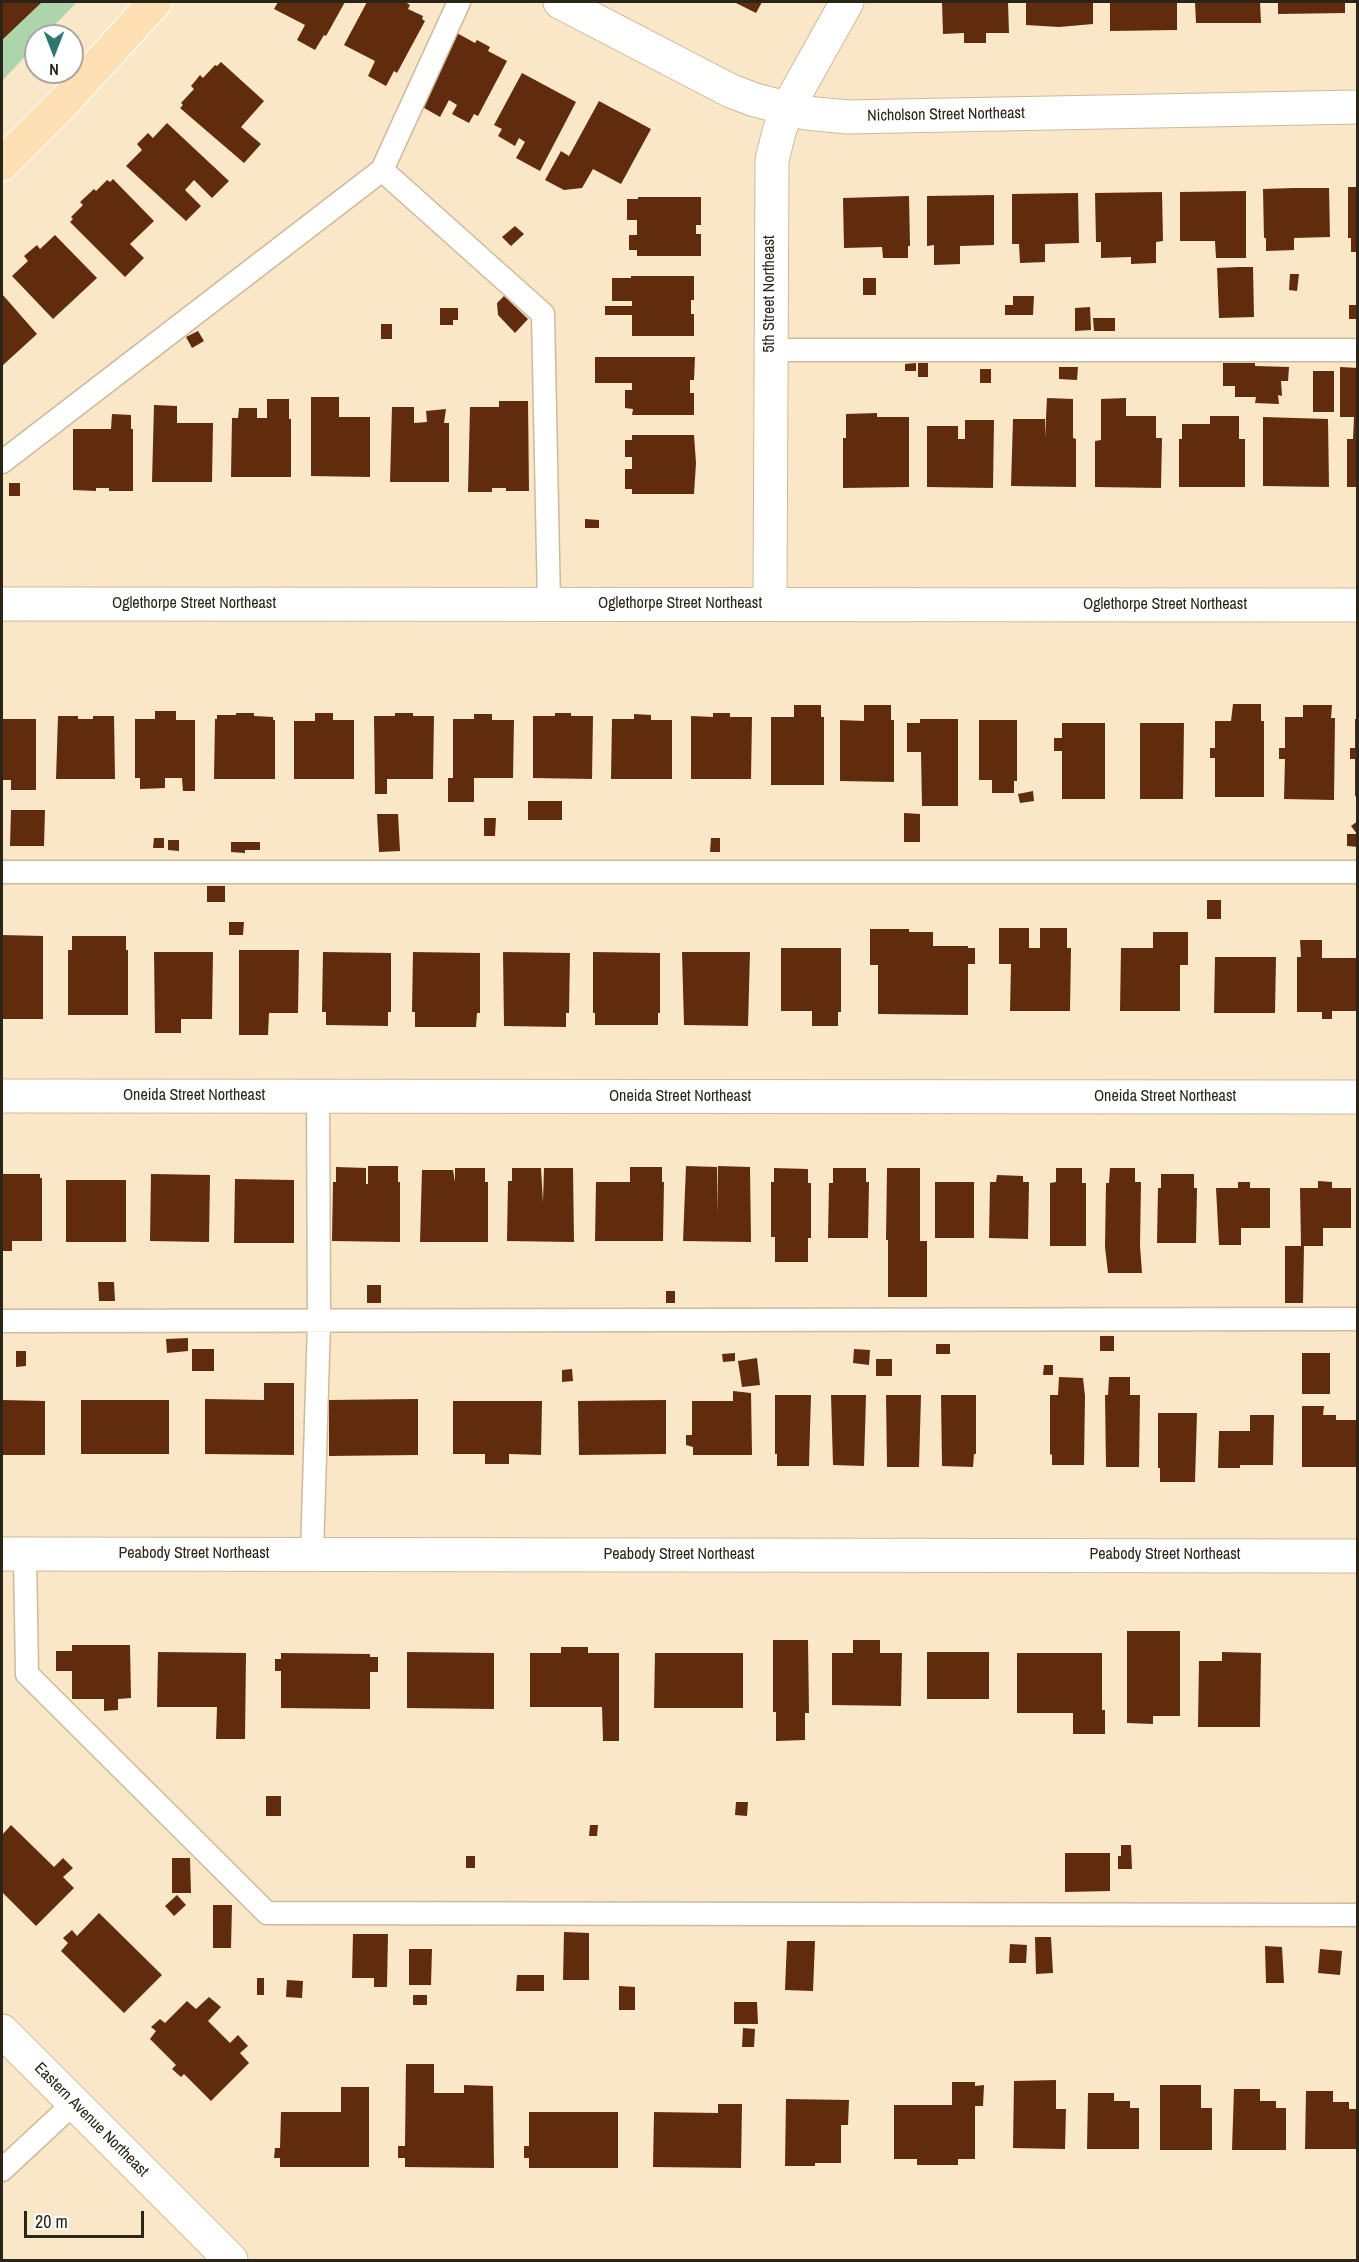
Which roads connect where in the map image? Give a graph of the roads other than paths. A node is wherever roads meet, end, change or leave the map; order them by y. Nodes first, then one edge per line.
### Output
1 (155, 2) edge
2 (459, 2) edge
3 (560, 2) edge
4 (848, 2) edge
5 (1358, 107) edge
6 (787, 109) junction
7 (2, 164) edge
8 (382, 170) junction
9 (770, 350) junction
10 (1358, 350) edge
11 (2, 462) edge
12 (2, 604) edge
13 (549, 604) junction
14 (770, 604) junction
15 (1358, 605) edge
16 (2, 872) edge
17 (1358, 872) edge
18 (2, 1096) edge
19 (318, 1096) junction
20 (1358, 1096) edge
21 (1358, 1319) edge
22 (2, 1321) edge
23 (319, 1321) junction
24 (13, 1554) edge
25 (312, 1555) junction
26 (1358, 1556) edge
27 (1358, 1916) edge
28 (2, 2031) edge
29 (74, 2103) junction
30 (2, 2169) edge
31 (231, 2260) edge

1 - 7 main road
2 - 8 lane
3 - 6 street, Nicholson Street Northeast
4 - 6 street, 5th Street Northeast
5 - 6 street, Nicholson Street Northeast
6 - 9 street, 5th Street Northeast
8 - 11 lane
8 - 13 lane
9 - 10 lane
9 - 14 street, 5th Street Northeast
12 - 13 street, Oglethorpe Street Northeast
13 - 14 street, Oglethorpe Street Northeast
14 - 15 street, Oglethorpe Street Northeast
16 - 17 lane
18 - 19 street, Oneida Street Northeast
19 - 20 street, Oneida Street Northeast
19 - 23 lane
21 - 23 lane
22 - 23 lane
23 - 25 lane
24 - 25 street, Peabody Street Northeast
24 - 27 lane
25 - 26 street, Peabody Street Northeast
28 - 29 street, Eastern Avenue Northeast
29 - 30 lane
29 - 31 street, Eastern Avenue Northeast

